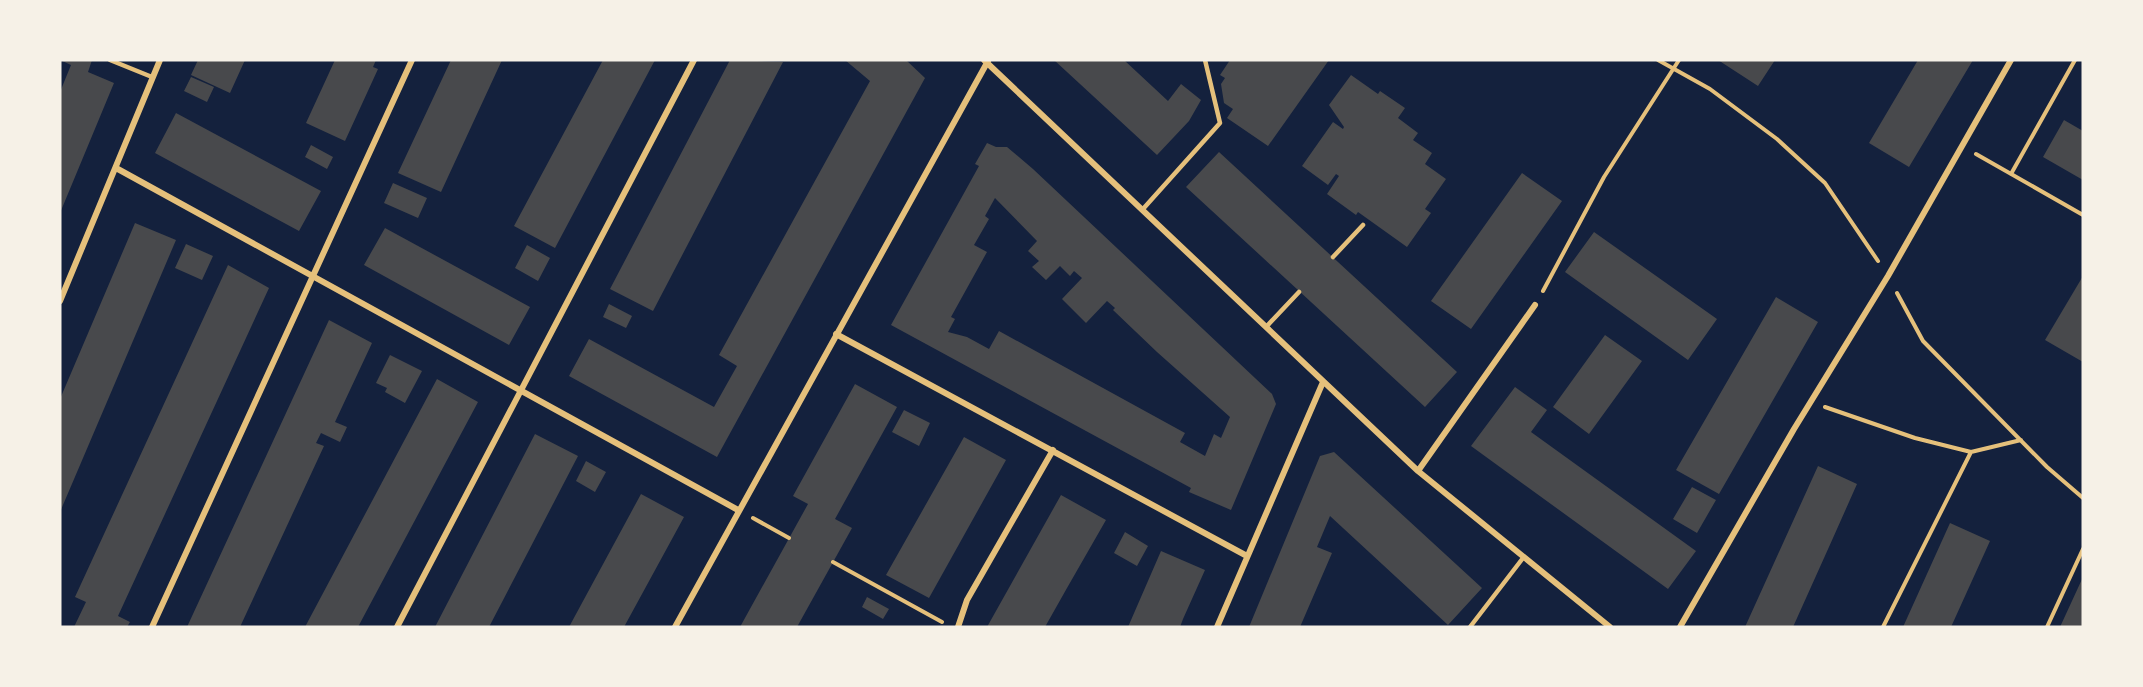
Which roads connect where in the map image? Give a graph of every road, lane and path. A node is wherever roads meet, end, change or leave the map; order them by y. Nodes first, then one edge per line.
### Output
1 (110, 60) edge
2 (160, 60) edge
3 (412, 60) edge
4 (694, 60) edge
5 (1205, 60) edge
6 (1658, 60) edge
7 (1679, 60) edge
8 (2011, 60) edge
9 (2075, 60) edge
10 (987, 61) edge
11 (1673, 69) junction
12 (152, 77) junction
13 (1962, 146) junction
14 (116, 168) junction
15 (2011, 174) junction
16 (1143, 209) junction
17 (2083, 215) edge
18 (1363, 225) dead end
19 (1333, 257) dead end
20 (312, 274) junction
21 (1888, 276) junction
22 (1299, 292) dead end
23 (60, 301) edge
24 (1535, 304) joint
25 (1266, 327) junction
26 (836, 334) junction
27 (1323, 382) junction
28 (523, 390) junction
29 (1810, 402) junction
30 (2021, 440) junction
31 (1053, 450) junction
32 (1971, 452) junction
33 (1418, 471) junction
34 (2083, 498) edge
35 (738, 510) junction
36 (789, 538) dead end
37 (2083, 549) edge
38 (1247, 556) junction
39 (1523, 558) junction
40 (833, 562) dead end
41 (152, 627) edge
42 (397, 627) edge
43 (675, 627) edge
44 (951, 627) edge
45 (958, 627) edge
46 (1217, 627) edge
47 (1470, 627) edge
48 (1610, 627) edge
49 (1680, 627) edge
50 (1883, 627) edge
51 (2047, 627) edge

1 - 12 lane
2 - 12 street
3 - 20 street
4 - 28 street
5 - 16 lane
6 - 11 path
7 - 11 path
8 - 13 street
9 - 15 path
10 - 16 street
10 - 26 street
11 - 21 path
11 - 24 path
12 - 14 street
13 - 15 path
13 - 21 street
14 - 20 street
14 - 23 street
15 - 17 path
16 - 25 street
18 - 19 lane
20 - 28 street
20 - 41 street
21 - 29 street
21 - 30 path
22 - 25 lane
24 - 33 street
25 - 27 street
26 - 31 street
26 - 35 street
27 - 33 street
27 - 38 street
28 - 35 street
28 - 42 street
29 - 32 path
29 - 49 street
30 - 32 path
30 - 34 path
31 - 38 street
31 - 45 street
32 - 50 path
33 - 39 street
35 - 36 path
35 - 43 street
37 - 51 path
38 - 46 street
39 - 47 lane
39 - 48 street
40 - 44 path

